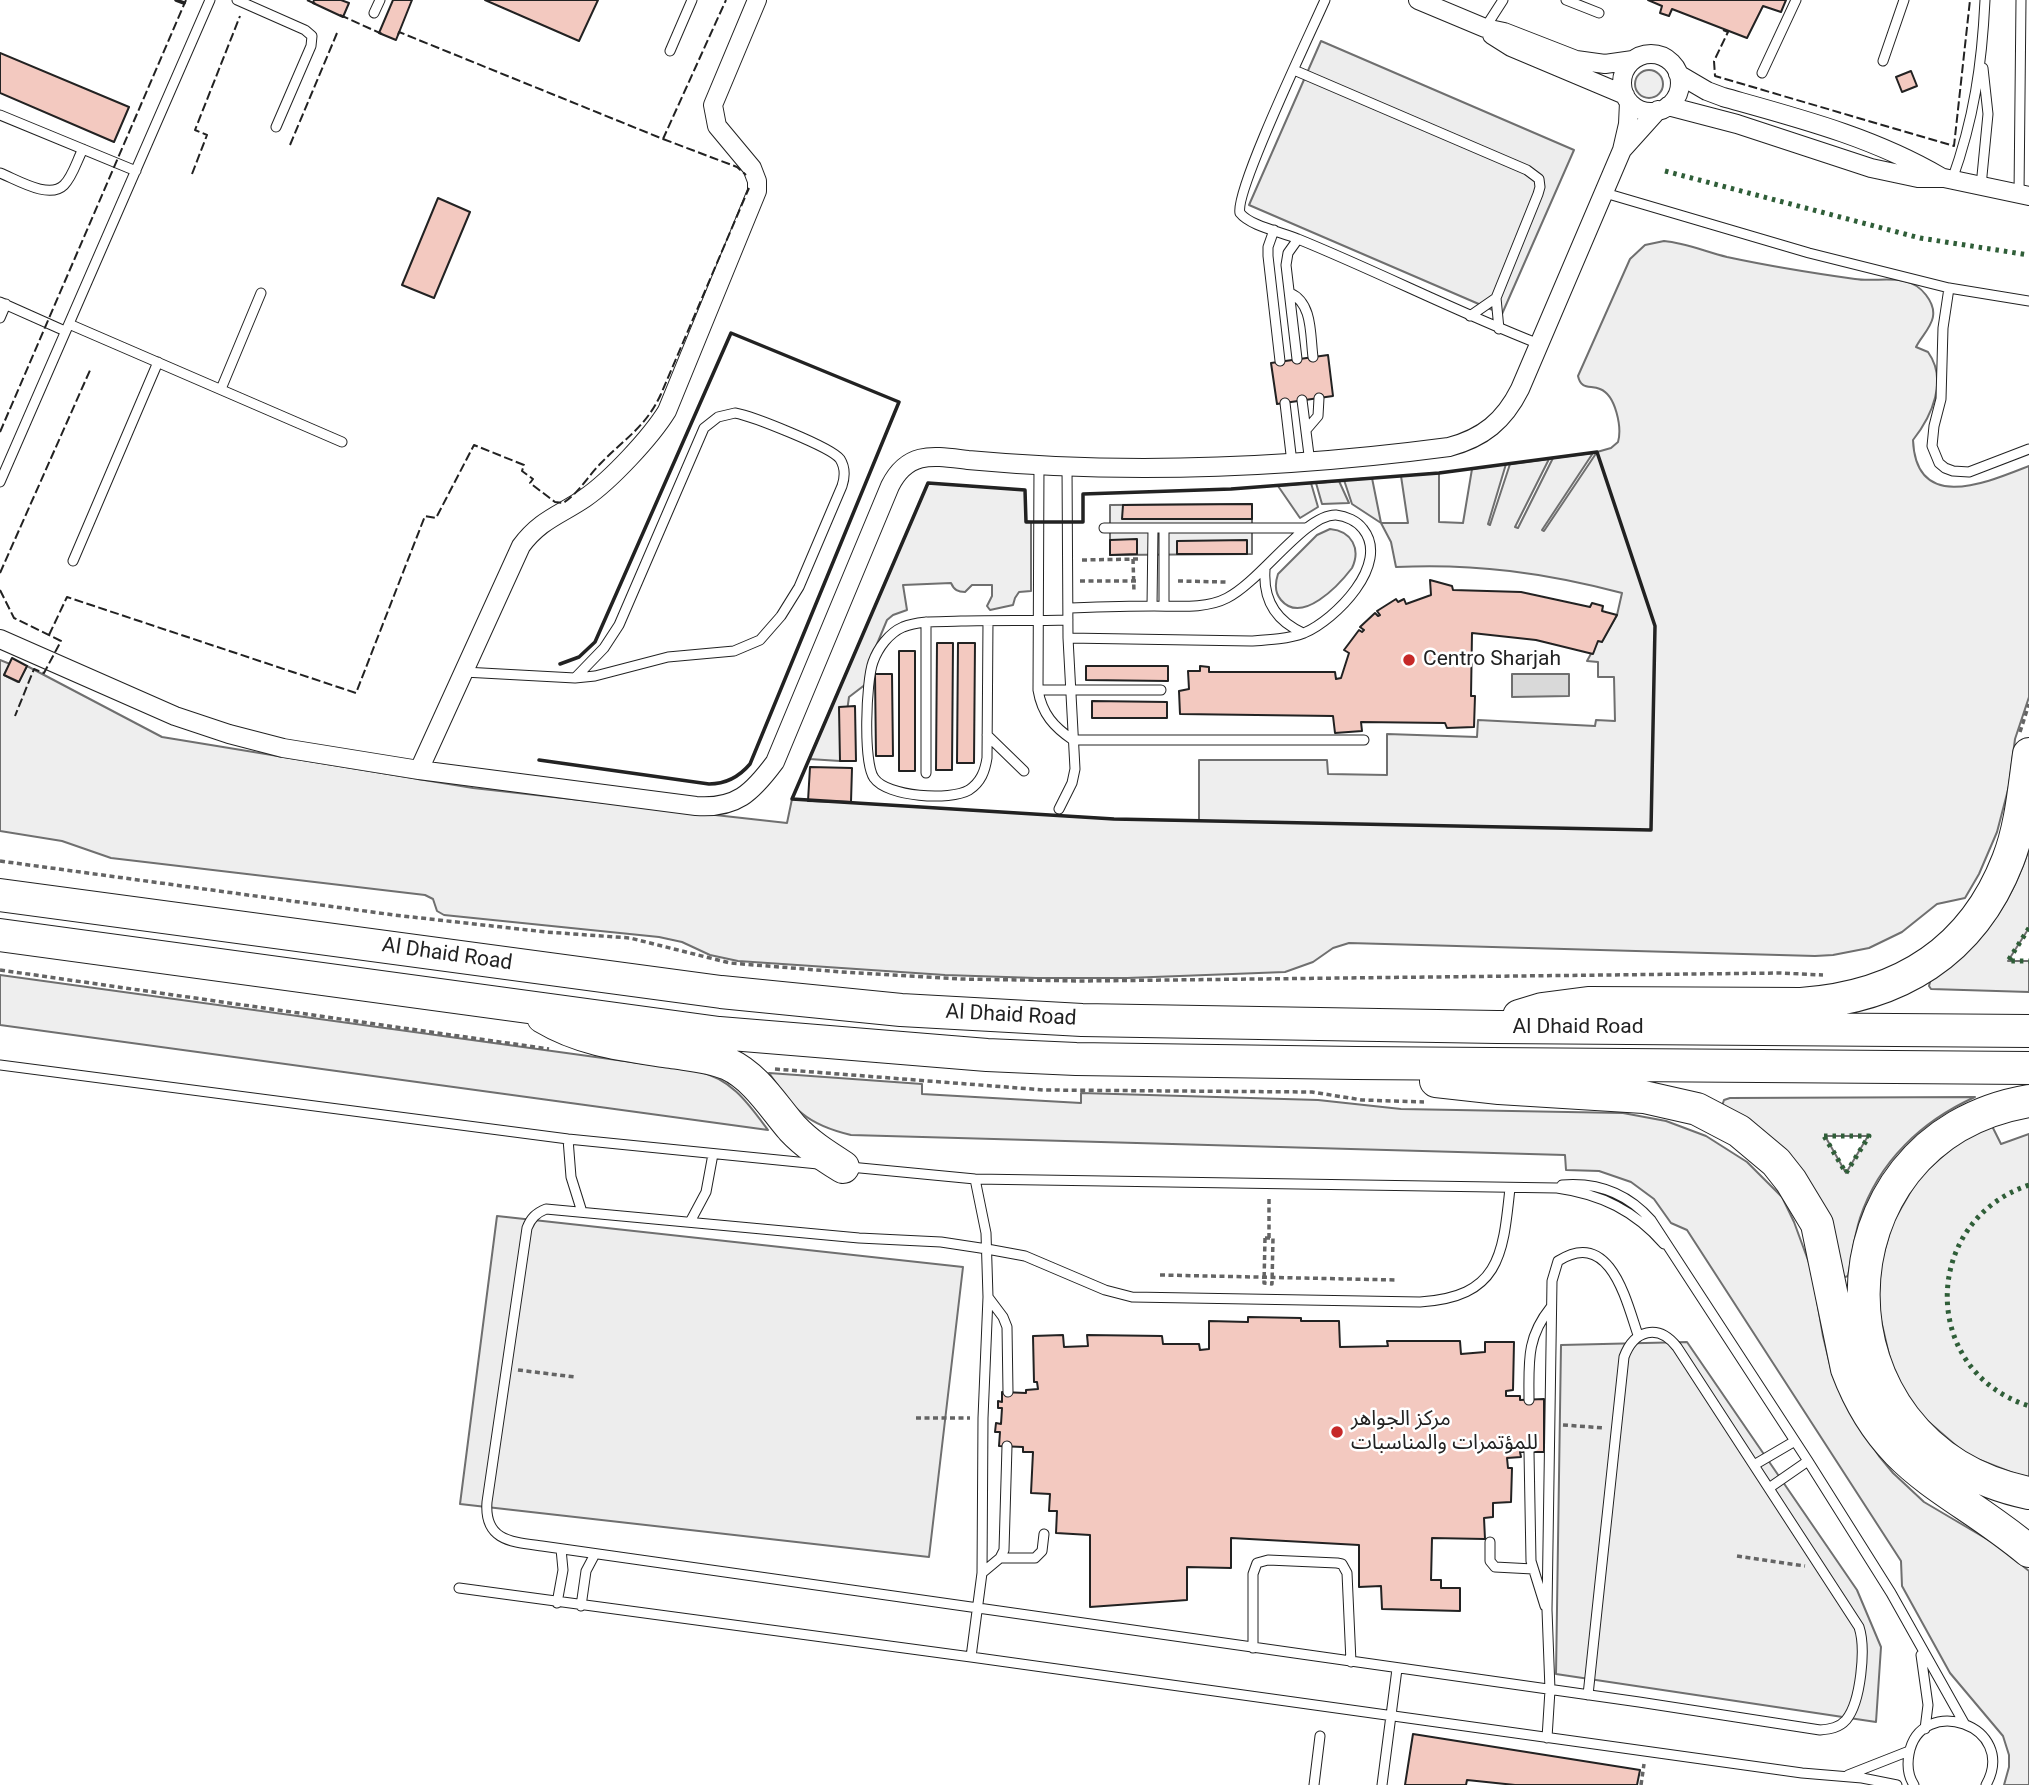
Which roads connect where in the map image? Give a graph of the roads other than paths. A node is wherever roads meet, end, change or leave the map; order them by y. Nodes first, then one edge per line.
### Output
1 (210, 0) edge
2 (237, 0) edge
3 (380, 0) edge
4 (692, 0) edge
5 (757, 0) edge
6 (1325, 0) edge
7 (1418, 0) edge
8 (1503, 0) edge
9 (1566, 0) edge
10 (1796, 0) edge
11 (1904, 0) edge
12 (1986, 0) edge
13 (2021, 0) edge
14 (374, 13) dead end
15 (1599, 13) dead end
16 (1485, 28) junction
17 (670, 51) dead end
18 (1633, 60) junction
19 (1982, 60) junction
20 (1883, 61) dead end
21 (1294, 69) junction
22 (1762, 73) dead end
23 (1678, 74) junction
24 (1627, 98) junction
25 (1663, 108) junction
26 (0, 115) edge
27 (276, 127) dead end
28 (82, 149) junction
29 (1622, 150) junction
30 (136, 171) junction
31 (0, 173) edge
32 (1948, 179) junction
33 (1980, 186) junction
34 (1605, 193) junction
35 (2024, 195) edge
36 (1274, 230) junction
37 (1298, 239) junction
38 (1950, 288) junction
39 (261, 293) dead end
40 (1290, 293) junction
41 (1496, 298) junction
42 (2029, 301) edge
43 (3, 303) edge
44 (1471, 316) junction
45 (0, 318) edge
46 (67, 327) junction
47 (1499, 329) junction
48 (1539, 344) junction
49 (1314, 357) dead end
50 (1297, 359) dead end
51 (158, 362) junction
52 (1280, 362) dead end
53 (221, 389) junction
54 (1319, 398) dead end
55 (1302, 400) dead end
56 (1285, 402) dead end
57 (1306, 430) junction
58 (342, 442) dead end
59 (2029, 449) edge
60 (1301, 463) junction
61 (1039, 464) junction
62 (1067, 466) junction
63 (0, 482) edge
64 (1104, 528) dead end
65 (1305, 528) junction
66 (1153, 529) junction
67 (1164, 529) junction
68 (74, 561) dead end
69 (1265, 570) junction
70 (1152, 606) junction
71 (1164, 606) junction
72 (1068, 608) junction
73 (1068, 620) junction
74 (988, 621) junction
75 (1037, 621) junction
76 (926, 622) junction
77 (1303, 633) junction
78 (1068, 638) junction
79 (0, 639) edge
80 (464, 672) junction
81 (575, 678) junction
82 (1070, 690) junction
83 (1161, 690) dead end
84 (1038, 691) junction
85 (987, 735) junction
86 (1073, 740) junction
87 (1364, 740) dead end
88 (2024, 744) edge
89 (419, 770) junction
90 (1024, 771) dead end
91 (926, 773) dead end
92 (1059, 809) dead end
93 (0, 895) edge
94 (0, 935) edge
95 (527, 1006) junction
96 (1497, 1027) junction
97 (2029, 1031) edge
98 (1356, 1063) junction
99 (0, 1065) edge
100 (2029, 1068) edge
101 (2029, 1101) edge
102 (568, 1139) junction
103 (713, 1154) junction
104 (843, 1167) junction
105 (975, 1178) junction
106 (1510, 1188) junction
107 (582, 1212) junction
108 (690, 1223) junction
109 (987, 1249) junction
110 (988, 1297) junction
111 (1551, 1307) junction
112 (1639, 1335) junction
113 (1007, 1392) dead end
114 (1529, 1400) dead end
115 (1795, 1441) junction
116 (1007, 1446) dead end
117 (1529, 1452) dead end
118 (1808, 1461) junction
119 (1754, 1465) junction
120 (1769, 1488) junction
121 (2029, 1493) edge
122 (1044, 1534) dead end
123 (1490, 1542) dead end
124 (561, 1549) junction
125 (2029, 1550) edge
126 (595, 1553) junction
127 (1000, 1558) junction
128 (1533, 1569) junction
129 (982, 1573) junction
130 (459, 1588) dead end
131 (557, 1603) junction
132 (582, 1606) junction
133 (976, 1608) junction
134 (1547, 1610) junction
135 (1919, 1646) junction
136 (1253, 1648) junction
137 (971, 1657) junction
138 (1350, 1662) junction
139 (1397, 1669) junction
140 (1550, 1690) junction
141 (1588, 1695) junction
142 (1392, 1716) junction
143 (1964, 1723) junction
144 (1925, 1729) junction
145 (1320, 1736) dead end
146 (1547, 1738) junction
147 (1909, 1751) junction
148 (1843, 1776) junction
149 (1314, 1785) edge
150 (1382, 1785) edge
151 (1897, 1785) edge
152 (1914, 1785) edge
153 (1986, 1785) edge

1 - 30 lane
2 - 27 lane
3 - 14 lane
4 - 17 lane
5 - 80 street
6 - 21 lane
7 - 16 street
8 - 16 lane
9 - 15 lane
10 - 22 lane
11 - 20 lane
12 - 19 lane
13 - 35 lane
16 - 18 street
16 - 24 street
18 - 23 street
18 - 24 street
19 - 32 lane
19 - 33 lane
21 - 36 lane
21 - 41 lane
23 - 25 street
23 - 32 street
24 - 25 street
24 - 29 street
25 - 29 street
25 - 32 street
26 - 28 lane
28 - 30 lane
28 - 31 lane
29 - 34 street
30 - 46 lane
32 - 33 street
33 - 35 street
34 - 38 lane
34 - 48 street
36 - 37 lane
36 - 52 lane
37 - 40 lane
37 - 44 lane
38 - 42 lane
38 - 59 lane
39 - 53 lane
40 - 49 lane
40 - 50 lane
41 - 44 lane
41 - 47 lane
43 - 45 lane
43 - 46 lane
44 - 47 lane
46 - 51 lane
46 - 63 lane
47 - 48 lane
48 - 60 street
51 - 53 lane
51 - 68 lane
53 - 58 lane
54 - 57 lane
55 - 57 lane
56 - 60 lane
57 - 60 lane
60 - 62 street
61 - 62 street
61 - 75 lane
61 - 89 street
62 - 72 lane
64 - 66 lane
65 - 67 lane
65 - 69 lane
65 - 77 lane
66 - 67 lane
66 - 70 lane
67 - 71 lane
69 - 71 lane
69 - 77 lane
70 - 71 lane
70 - 72 lane
72 - 73 lane
73 - 75 lane
73 - 78 lane
74 - 75 lane
74 - 76 lane
74 - 85 lane
75 - 84 lane
76 - 85 lane
76 - 91 lane
77 - 78 lane
78 - 82 lane
79 - 89 street
80 - 81 lane
80 - 89 street
81 - 81 lane
82 - 83 lane
82 - 84 lane
82 - 86 lane
84 - 86 lane
85 - 90 lane
86 - 87 lane
86 - 92 lane
88 - 96 highway
93 - 96 highway, Al Dhaid Road
94 - 95 highway, Al Dhaid Road
95 - 98 highway, Al Dhaid Road
95 - 104 highway
96 - 97 highway, Al Dhaid Road
98 - 100 highway, Al Dhaid Road
98 - 125 highway
99 - 102 lane
101 - 121 highway
102 - 103 lane
102 - 107 lane
103 - 104 lane
103 - 108 lane
104 - 105 lane
105 - 106 lane
105 - 109 lane
106 - 109 lane
106 - 115 lane
107 - 108 lane
107 - 124 lane
108 - 109 lane
109 - 110 lane
110 - 113 lane
110 - 129 lane
111 - 112 lane
111 - 114 lane
111 - 134 lane
112 - 119 lane
112 - 141 lane
115 - 118 lane
115 - 119 lane
116 - 127 lane
117 - 128 lane
118 - 120 lane
118 - 135 lane
119 - 120 lane
120 - 141 lane
122 - 127 lane
123 - 128 lane
124 - 126 lane
124 - 131 lane
126 - 132 lane
126 - 133 lane
127 - 129 lane
128 - 134 lane
129 - 133 lane
130 - 131 lane
131 - 132 lane
132 - 137 lane
133 - 136 lane
133 - 137 lane
134 - 140 lane
135 - 143 lane
135 - 144 lane
136 - 138 lane
136 - 138 lane
137 - 142 lane
138 - 139 lane
139 - 140 lane
139 - 142 lane
140 - 141 lane
140 - 146 lane
142 - 146 lane
142 - 150 lane
143 - 144 lane
143 - 153 lane
144 - 147 lane
145 - 149 lane
146 - 148 lane
147 - 148 lane
147 - 152 lane
148 - 151 lane

